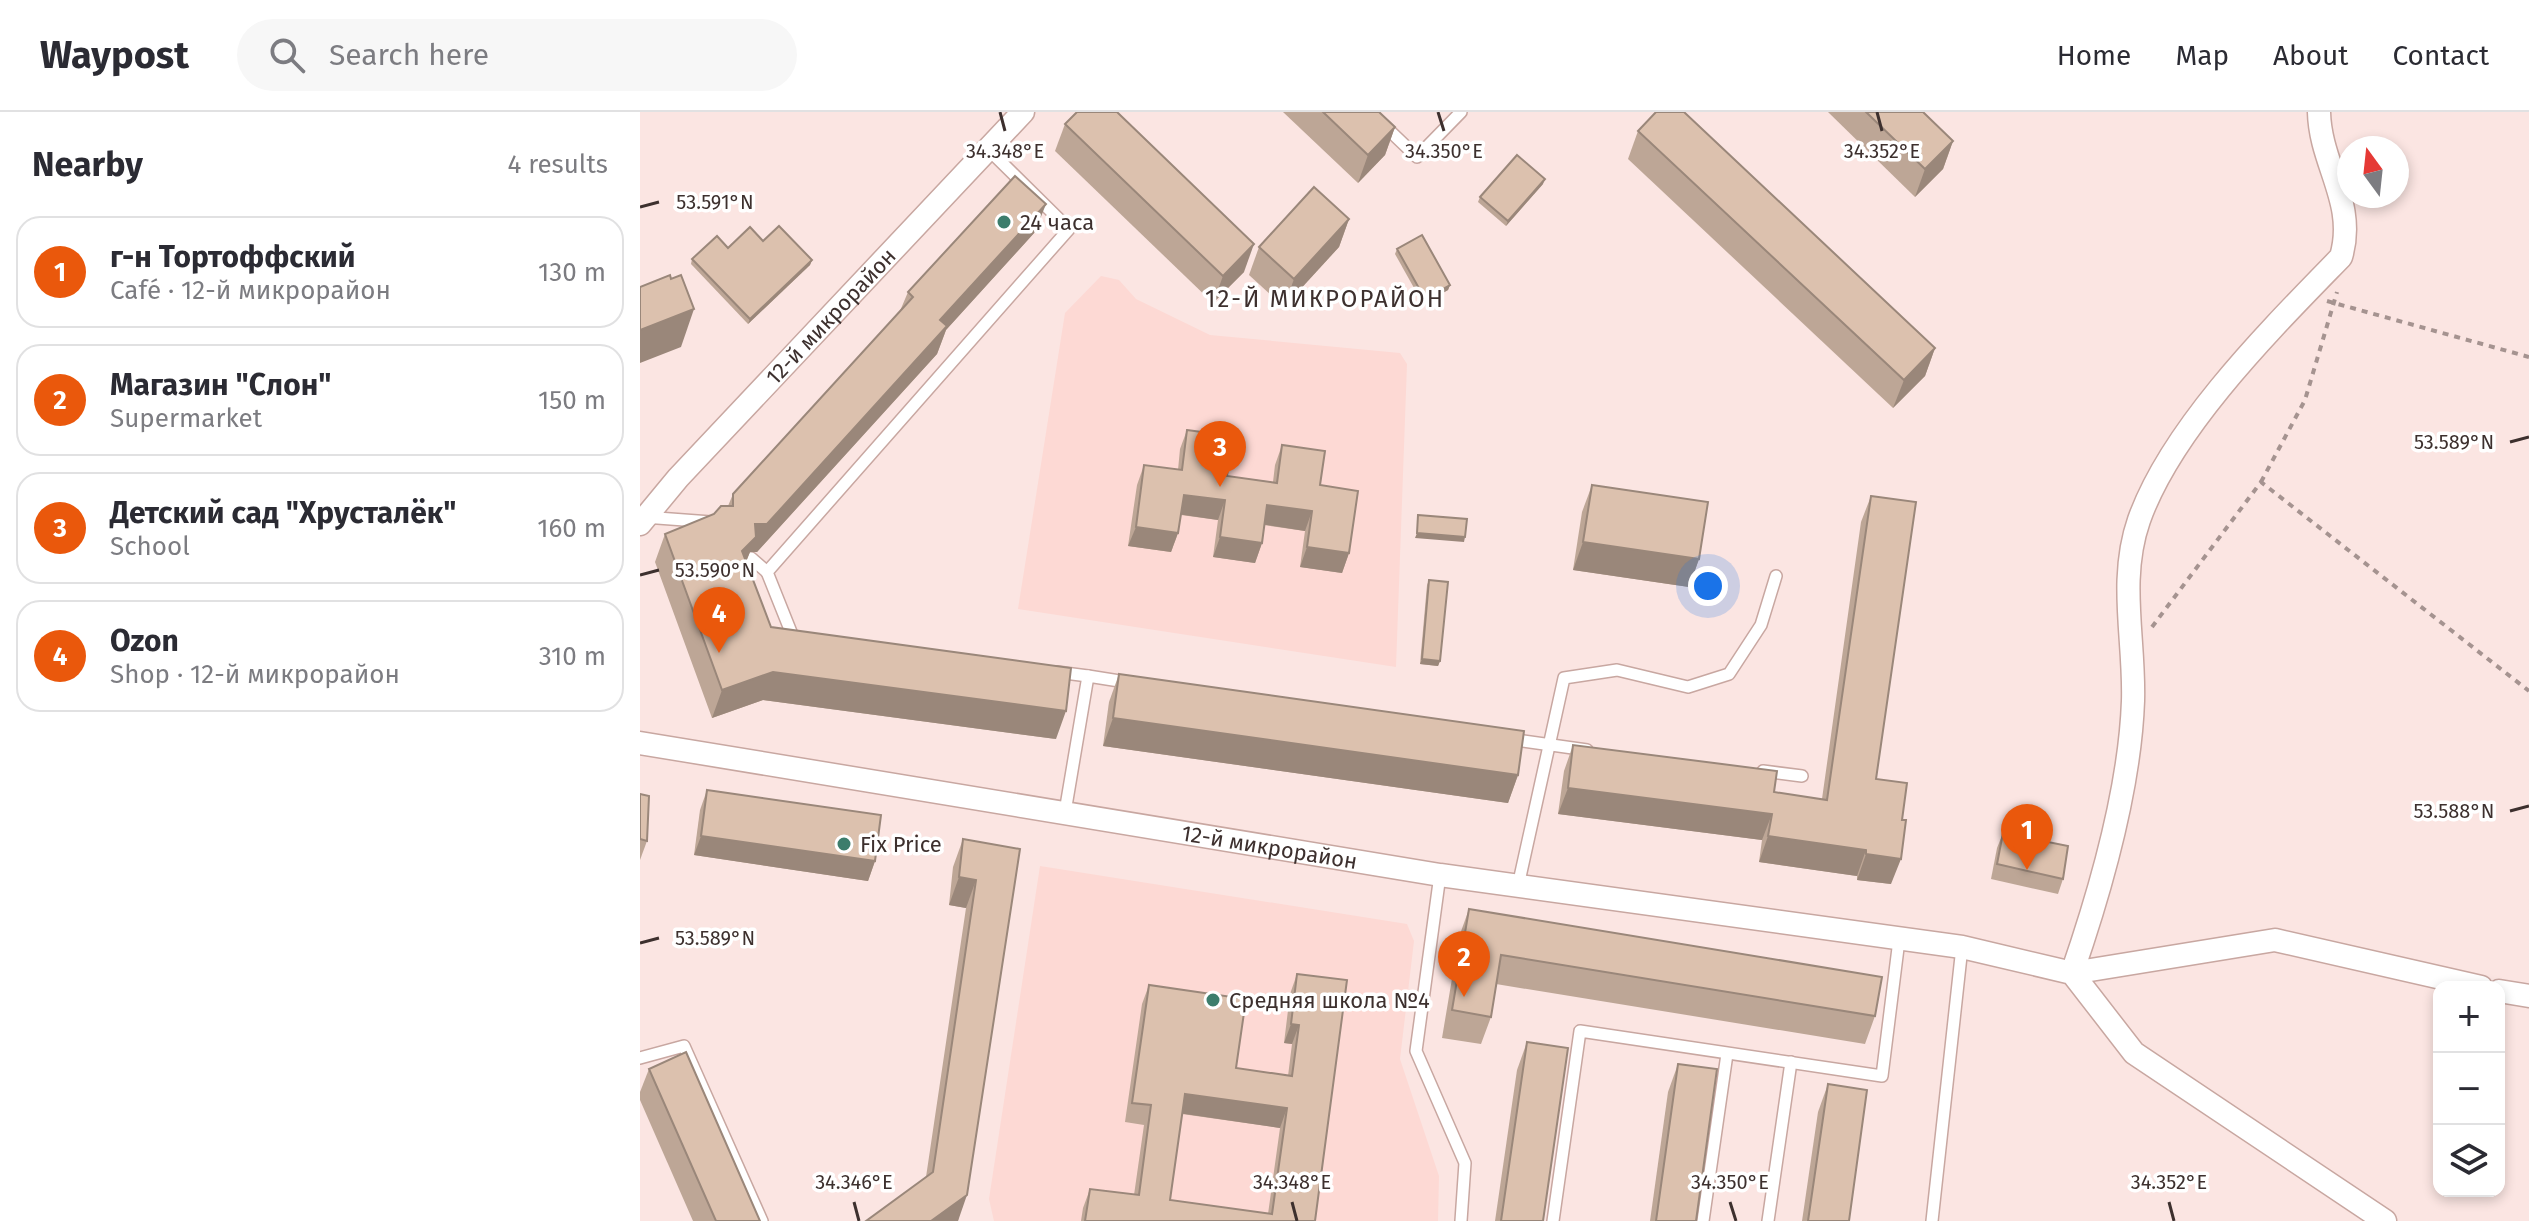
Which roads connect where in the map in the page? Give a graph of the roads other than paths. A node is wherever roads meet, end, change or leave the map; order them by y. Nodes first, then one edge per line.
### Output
1 (1023, 112) edge
2 (1370, 112) edge
3 (1461, 112) edge
4 (2319, 112) edge
5 (988, 148) junction
6 (642, 520) edge
7 (717, 528) edge
8 (751, 558) edge
9 (767, 572) junction
10 (1776, 576) dead end
11 (808, 639) edge
12 (1041, 670) edge
13 (1088, 676) junction
14 (1150, 685) edge
15 (1488, 736) edge
16 (640, 743) edge
17 (1549, 745) junction
18 (1597, 751) edge
19 (1754, 770) edge
20 (1802, 776) dead end
21 (1065, 812) junction
22 (1440, 875) junction
23 (1518, 886) junction
24 (1899, 940) junction
25 (1962, 947) junction
26 (2072, 973) junction
27 (2455, 981) edge
28 (2505, 992) edge
29 (2529, 996) edge
30 (1727, 1054) junction
31 (640, 1058) edge
32 (1791, 1062) junction
33 (762, 1221) edge
34 (1461, 1221) edge
35 (1553, 1221) edge
36 (1703, 1221) edge
37 (1768, 1221) edge
38 (1932, 1221) edge
39 (2385, 1221) edge

1 - 5 street, 12-й микрорайон
2 - 3 lane
4 - 26 street
5 - 6 street, 12-й микрорайон
5 - 9 lane
6 - 7 lane
8 - 9 lane
9 - 11 lane
10 - 17 lane
12 - 13 lane
13 - 14 lane
13 - 21 lane
15 - 17 lane
16 - 21 street, 12-й микрорайон
17 - 18 lane
17 - 23 lane
19 - 20 lane
21 - 22 street, 12-й микрорайон
22 - 23 street, 12-й микрорайон
22 - 34 lane
23 - 24 street, 12-й микрорайон
24 - 25 street, 12-й микрорайон
24 - 32 lane
25 - 26 street, 12-й микрорайон
25 - 38 lane
26 - 27 street
26 - 39 street
28 - 29 street
30 - 32 lane
30 - 35 lane
30 - 36 lane
31 - 33 lane
32 - 37 lane

